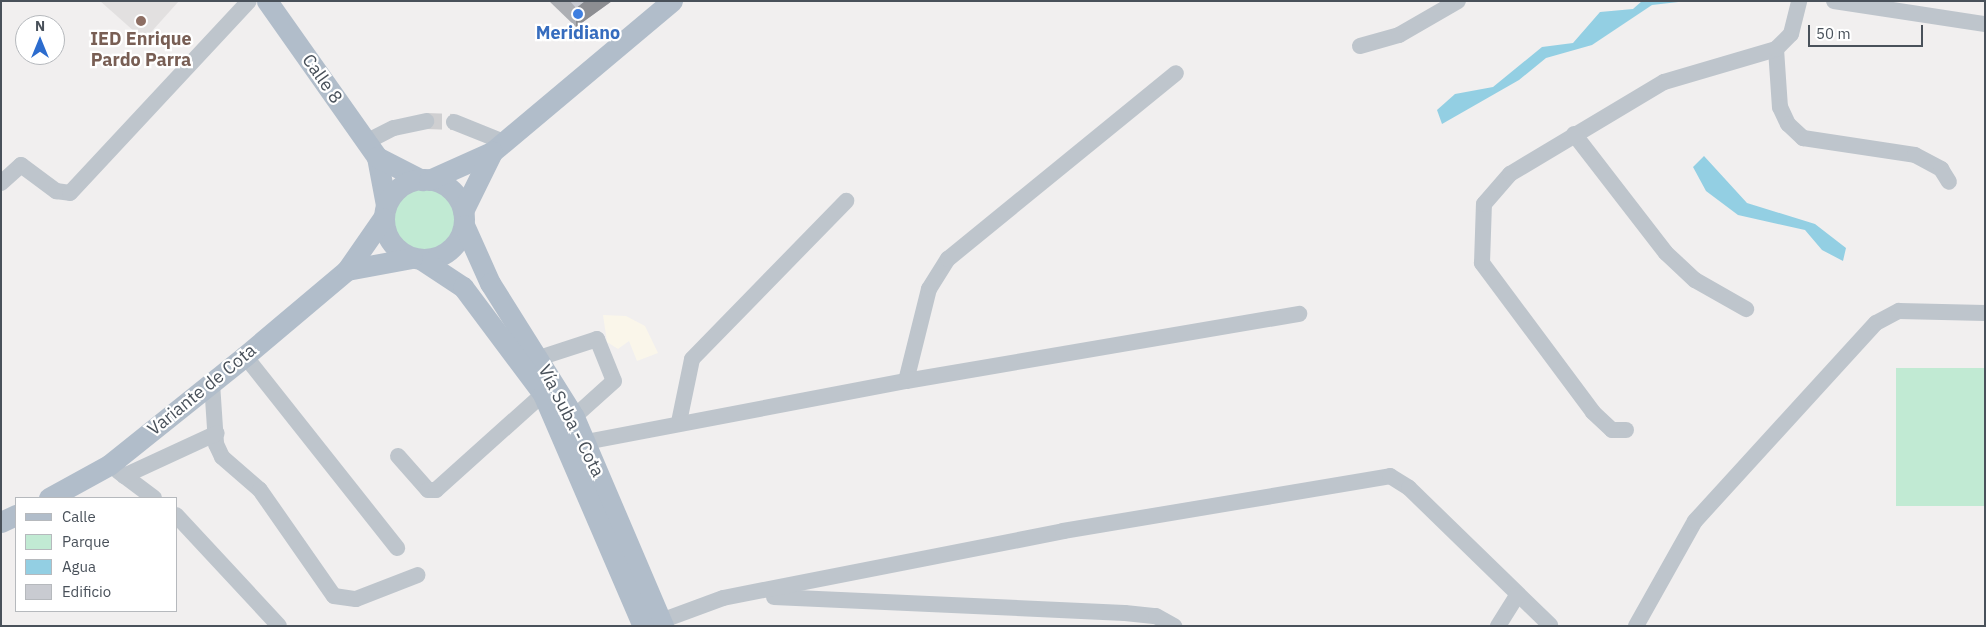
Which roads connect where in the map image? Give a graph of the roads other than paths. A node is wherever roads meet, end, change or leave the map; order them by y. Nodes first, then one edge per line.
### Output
1 (249, 1) edge
2 (267, 1) edge
3 (672, 1) edge
4 (1458, 1) edge
5 (1799, 1) edge
6 (1834, 1) edge
7 (1985, 24) edge
8 (1360, 46) dead end
9 (1776, 49) junction
10 (1176, 73) dead end
11 (426, 121) tunnel mouth
12 (454, 122) tunnel mouth
13 (1574, 134) junction
14 (498, 147) junction
15 (371, 150) junction
16 (425, 180) junction
17 (1949, 182) dead end
18 (1, 184) edge
19 (846, 201) dead end
20 (385, 211) junction
21 (464, 218) junction
22 (417, 259) junction
23 (347, 270) junction
24 (1746, 309) dead end
25 (1985, 313) edge
26 (1299, 314) dead end
27 (245, 356) junction
28 (539, 358) junction
29 (906, 381) junction
30 (212, 383) junction
31 (542, 394) junction
32 (574, 417) junction
33 (679, 422) junction
34 (1626, 430) dead end
35 (217, 433) junction
36 (586, 442) junction
37 (398, 456) dead end
38 (117, 470) junction
39 (51, 497) edge
40 (153, 497) edge
41 (15, 515) edge
42 (178, 519) edge
43 (1, 522) edge
44 (397, 548) dead end
45 (418, 575) dead end
46 (1517, 595) junction
47 (750, 596) junction
48 (654, 624) edge
49 (1550, 625) edge
50 (279, 626) edge
51 (1174, 626) edge
52 (1498, 626) edge
53 (1636, 626) edge

1 - 18 street
2 - 15 main road, Calle 8
3 - 14 main road
4 - 8 street
5 - 9 street
6 - 7 street
9 - 13 street
9 - 17 street
10 - 29 street
11 - 15 street
12 - 14 street
13 - 24 street
13 - 34 street
14 - 16 main road
14 - 21 main road
15 - 16 main road
15 - 20 main road
16 - 20 main road
16 - 21 main road
19 - 33 street
20 - 22 main road
20 - 23 main road, Variante de Cota
21 - 22 main road
21 - 28 main road, Vía Suba - Cota
22 - 23 main road, Variante de Cota
22 - 31 main road, Vía Suba - Cota
23 - 27 main road, Variante de Cota
25 - 53 street
26 - 29 street
27 - 30 main road, Variante de Cota
27 - 44 street
28 - 32 main road, Vía Suba - Cota
28 - 32 street
29 - 33 street
30 - 35 street
30 - 38 main road, Variante de Cota
31 - 37 street
31 - 48 main road, Vía Suba - Cota
32 - 36 main road, Vía Suba - Cota
33 - 36 street
35 - 38 street
35 - 45 street
36 - 48 main road, Vía Suba - Cota
38 - 39 main road, Variante de Cota
38 - 40 street
41 - 43 main road
42 - 50 street
46 - 47 street
46 - 49 street
46 - 52 street
47 - 48 street
47 - 51 street

